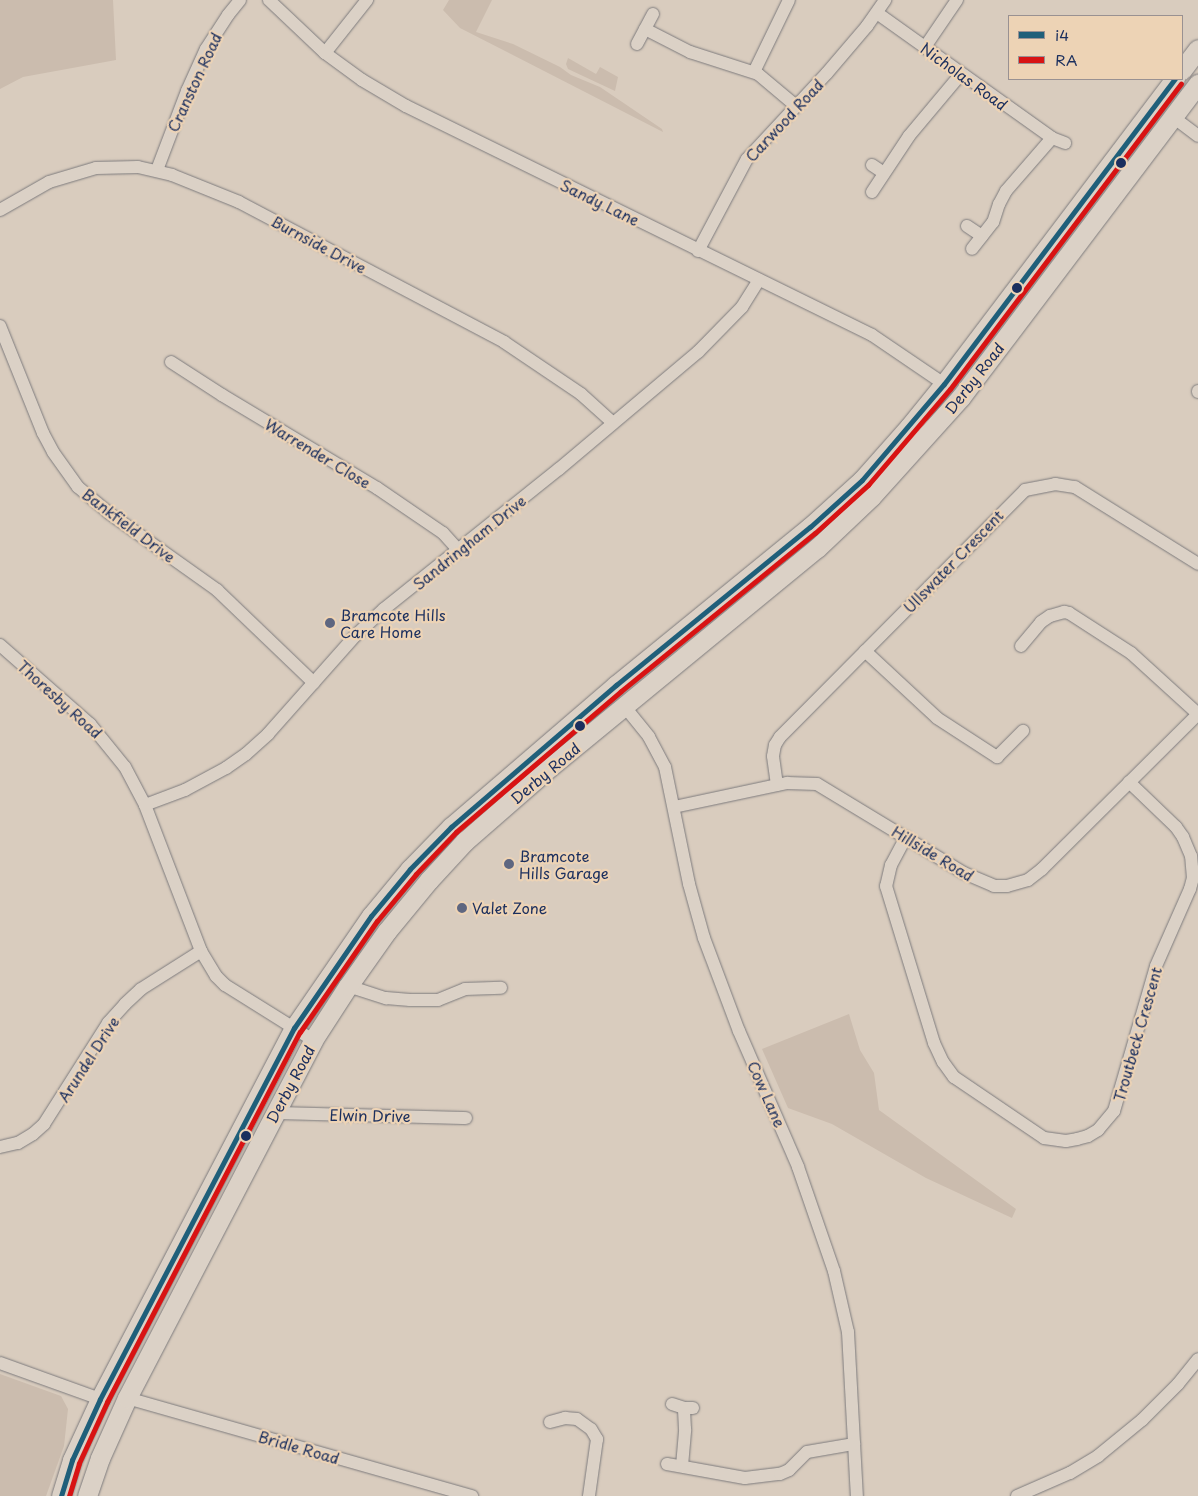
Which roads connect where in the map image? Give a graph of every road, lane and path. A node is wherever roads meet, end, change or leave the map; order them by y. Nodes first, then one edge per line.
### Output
1 (240, 0) edge
2 (269, 0) edge
3 (368, 0) edge
4 (789, 0) edge
5 (886, 0) edge
6 (958, 0) edge
7 (877, 13) junction
8 (654, 14) dead end
9 (645, 29) junction
10 (637, 44) dead end
11 (925, 47) junction
12 (1198, 49) edge
13 (325, 53) junction
14 (1183, 69) edge
15 (754, 72) junction
16 (961, 74) junction
17 (1174, 80) edge
18 (1198, 84) edge
19 (796, 106) junction
20 (1173, 117) junction
21 (1198, 136) edge
22 (1052, 138) junction
23 (1065, 143) dead end
24 (872, 165) dead end
25 (157, 170) junction
26 (884, 173) junction
27 (872, 192) dead end
28 (0, 210) edge
29 (967, 226) dead end
30 (982, 236) junction
31 (972, 249) dead end
32 (698, 251) junction
33 (759, 280) junction
34 (0, 326) edge
35 (171, 362) dead end
36 (944, 384) junction
37 (612, 422) junction
38 (458, 551) junction
39 (1198, 564) edge
40 (0, 645) edge
41 (1021, 646) dead end
42 (865, 651) junction
43 (314, 683) junction
44 (625, 707) junction
45 (1198, 714) edge
46 (1023, 730) dead end
47 (1129, 782) junction
48 (777, 785) junction
49 (144, 805) junction
50 (674, 807) junction
51 (906, 837) junction
52 (201, 951) junction
53 (348, 986) junction
54 (501, 988) dead end
55 (294, 1028) junction
56 (313, 1040) junction
57 (274, 1113) junction
58 (466, 1118) dead end
59 (0, 1147) edge
60 (1198, 1359) edge
61 (0, 1363) edge
62 (127, 1398) junction
63 (100, 1399) junction
64 (683, 1407) dead end
65 (550, 1422) dead end
66 (854, 1444) junction
67 (667, 1464) dead end
68 (682, 1466) junction
69 (61, 1496) edge
70 (87, 1496) edge
71 (472, 1496) edge
72 (589, 1496) edge
73 (857, 1496) edge
74 (1017, 1496) edge

1 - 25 street, Cranston Road
2 - 13 street, Sandy Lane
3 - 13 street
4 - 15 street
5 - 7 street, Carwood Road
6 - 11 street
7 - 11 street, Nicholas Road
7 - 19 street, Carwood Road
8 - 9 street
9 - 10 street
9 - 15 street
11 - 16 street, Nicholas Road
12 - 14 highway
13 - 32 street, Sandy Lane
15 - 19 street
16 - 22 street, Nicholas Road
16 - 26 street
17 - 36 highway, Derby Road
18 - 20 highway, Derby Road
19 - 32 street, Carwood Road
20 - 21 street
20 - 44 highway, Derby Road
22 - 23 street, Nicholas Road
22 - 30 street
24 - 26 street
25 - 28 street, Burnside Drive
25 - 37 street, Burnside Drive
26 - 27 street
29 - 30 street
30 - 31 street
32 - 33 street, Sandy Lane
33 - 36 street, Sandy Lane
33 - 37 street, Sandringham Drive
34 - 43 street, Bankfield Drive
35 - 38 street, Warrender Close
36 - 55 highway, Derby Road
37 - 38 street, Sandringham Drive
38 - 43 street, Sandringham Drive
39 - 42 street, Ullswater Crescent
40 - 49 street, Thoresby Road
41 - 45 street
42 - 46 street
42 - 48 street, Ullswater Crescent
43 - 49 street, Sandringham Drive
44 - 50 street, Cow Lane
44 - 53 highway, Derby Road
45 - 47 street, Hillside Road
47 - 51 street, Hillside Road
47 - 51 street, Troutbeck Crescent
48 - 50 street, Hillside Road
48 - 51 street, Hillside Road
49 - 52 street, Thoresby Road
50 - 66 street, Cow Lane
52 - 55 street, Thoresby Road
52 - 59 street, Arundel Drive
53 - 54 street
53 - 56 highway, Derby Road
55 - 56 street, Thoresby Road
55 - 63 highway, Derby Road
56 - 57 highway, Derby Road
57 - 58 street, Elwin Drive
57 - 62 highway, Derby Road
60 - 74 street
61 - 63 street
62 - 70 highway, Derby Road
62 - 71 street, Bridle Road
63 - 69 highway, Derby Road
64 - 68 street
65 - 72 street
66 - 68 street
66 - 73 street, Cow Lane
67 - 68 street

